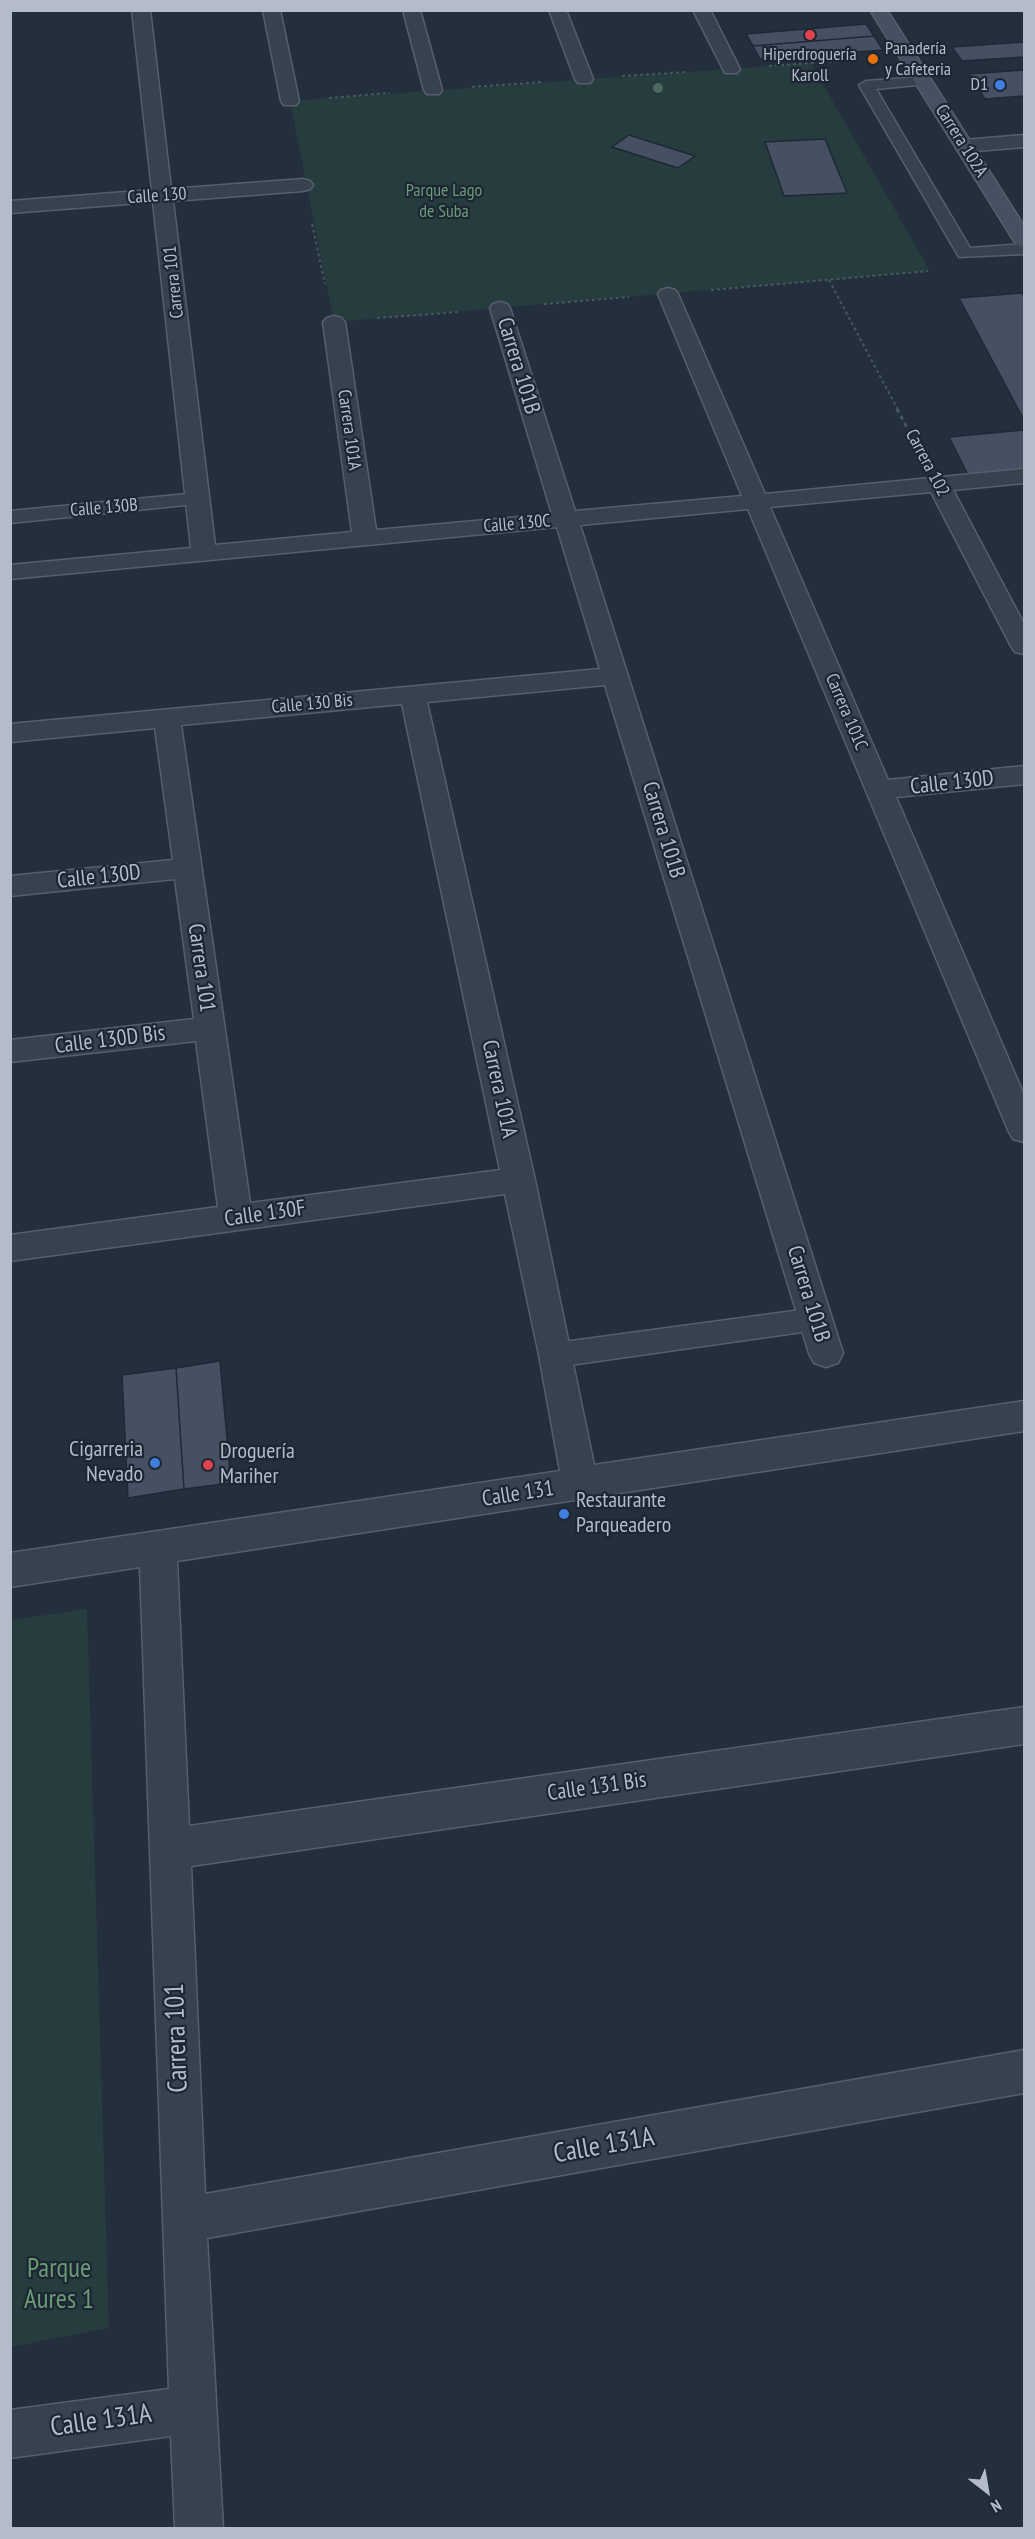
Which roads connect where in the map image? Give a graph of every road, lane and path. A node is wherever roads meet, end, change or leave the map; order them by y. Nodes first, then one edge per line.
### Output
1 (141, 10) edge
2 (272, 10) edge
3 (411, 10) edge
4 (558, 10) edge
5 (701, 10) edge
6 (878, 10) edge
7 (731, 69) dead end
8 (584, 79) dead end
9 (922, 81) junction
10 (433, 90) dead end
11 (290, 101) dead end
12 (1024, 141) edge
13 (964, 146) junction
14 (303, 185) dead end
15 (164, 195) junction
16 (10, 207) edge
17 (1024, 241) edge
18 (1024, 249) edge
19 (829, 280) dead end
20 (668, 294) dead end
21 (500, 308) dead end
22 (334, 322) dead end
23 (1024, 476) edge
24 (938, 484) junction
25 (198, 499) junction
26 (756, 501) junction
27 (10, 517) edge
28 (565, 519) junction
29 (365, 538) junction
30 (204, 554) junction
31 (10, 572) edge
32 (1024, 646) edge
33 (614, 676) junction
34 (413, 695) junction
35 (167, 718) junction
36 (10, 733) edge
37 (1024, 776) edge
38 (880, 790) junction
39 (188, 868) junction
40 (10, 886) edge
41 (209, 1028) junction
42 (10, 1051) edge
43 (1024, 1130) edge
44 (519, 1180) junction
45 (236, 1218) junction
46 (10, 1248) edge
47 (816, 1319) junction
48 (826, 1353) dead end
49 (556, 1355) junction
50 (1024, 1416) edge
51 (580, 1484) junction
52 (158, 1548) junction
53 (10, 1570) edge
54 (1024, 1725) edge
55 (169, 1849) junction
56 (1024, 2072) edge
57 (184, 2220) junction
58 (192, 2409) junction
59 (10, 2434) edge
60 (199, 2529) edge

1 - 15 street, Carrera 101
2 - 11 street
3 - 10 street
4 - 8 street
5 - 7 street
6 - 9 street, Carrera 102A
9 - 13 street, Carrera 102A
9 - 18 lane
12 - 13 street
13 - 17 street, Carrera 102A
14 - 15 street, Calle 130
15 - 16 street, Calle 130
15 - 25 street, Carrera 101
19 - 24 path, Carrera 102
20 - 26 street, Carrera 101C
21 - 28 street, Carrera 101B
22 - 29 street, Carrera 101A
23 - 24 street, Calle 130C
24 - 26 street, Calle 130C
24 - 32 street, Carrera 102
25 - 27 lane, Calle 130B
25 - 30 street, Carrera 101
26 - 28 street, Calle 130C
26 - 38 street, Carrera 101C
28 - 29 street, Calle 130C
28 - 33 street, Carrera 101B
29 - 30 street, Calle 130C
30 - 31 street, Calle 130C
33 - 34 street, Calle 130 Bis
33 - 47 street, Carrera 101B
34 - 35 street, Calle 130 Bis
34 - 44 street, Carrera 101A
35 - 36 street, Calle 130 Bis
35 - 39 street, Carrera 101
37 - 38 street, Calle 130D
38 - 43 street, Carrera 101C
39 - 40 street, Calle 130D
39 - 41 street, Carrera 101
41 - 42 street, Calle 130D Bis
41 - 45 street, Carrera 101
44 - 45 street, Calle 130F
44 - 49 street, Carrera 101A
45 - 46 street, Calle 130F
47 - 48 street, Carrera 101B
47 - 49 lane
49 - 51 street, Carrera 101A
50 - 51 street, Calle 131
51 - 52 street, Calle 131
52 - 53 street, Calle 131
52 - 55 street, Carrera 101
54 - 55 street, Calle 131 Bis
55 - 57 street, Carrera 101
56 - 57 street, Calle 131A
57 - 58 street, Carrera 101
58 - 59 street, Calle 131A
58 - 60 street, Carrera 101

